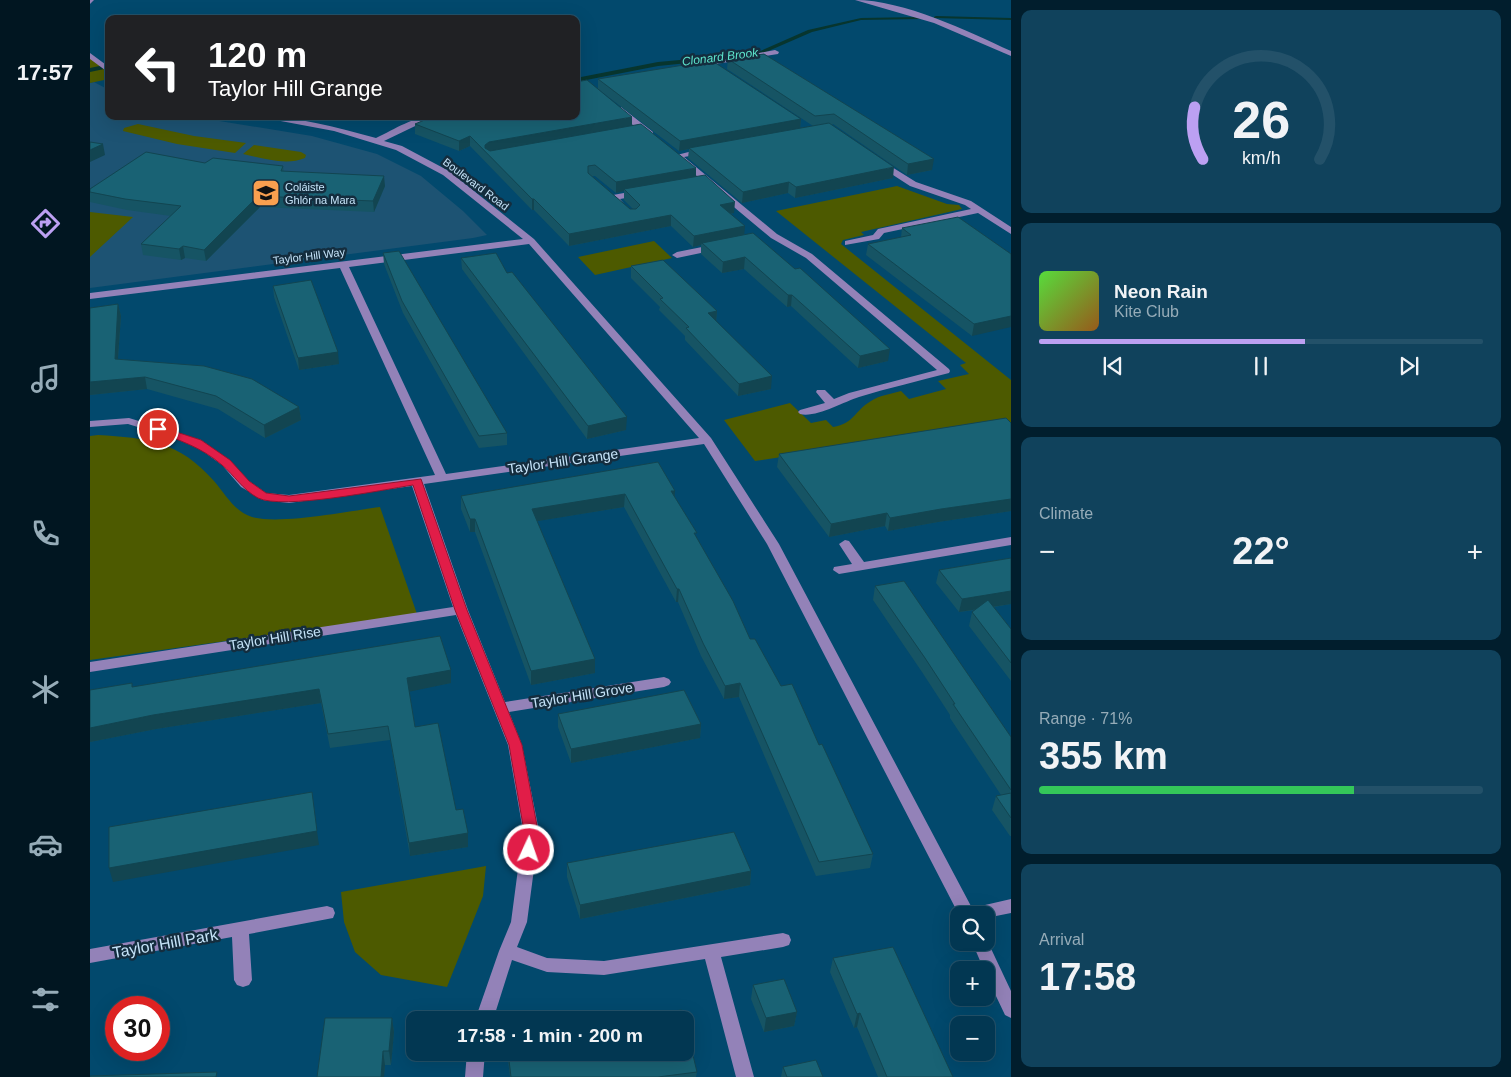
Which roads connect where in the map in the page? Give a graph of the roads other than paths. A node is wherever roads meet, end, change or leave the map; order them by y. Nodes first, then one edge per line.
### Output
1 (858, 0) edge
2 (775, 52) dead end
3 (1011, 54) edge
4 (90, 55) edge
5 (105, 68) edge
6 (728, 76) edge
7 (614, 106) edge
8 (282, 120) edge
9 (420, 120) edge
10 (644, 129) junction
11 (633, 131) edge
12 (657, 140) edge
13 (377, 141) junction
14 (716, 149) edge
15 (868, 154) edge
16 (707, 181) junction
17 (693, 183) edge
18 (648, 192) edge
19 (626, 210) edge
20 (980, 210) junction
21 (1011, 231) edge
22 (774, 236) junction
23 (760, 238) edge
24 (531, 241) junction
25 (848, 243) dead end
26 (726, 245) edge
27 (677, 255) dead end
28 (343, 264) junction
29 (90, 296) edge
30 (821, 392) dead end
31 (833, 404) junction
32 (804, 412) dead end
33 (90, 424) edge
34 (707, 440) junction
35 (442, 478) junction
36 (418, 482) junction
37 (1011, 542) edge
38 (846, 544) dead end
39 (860, 566) junction
40 (839, 570) dead end
41 (461, 610) junction
42 (90, 667) edge
43 (664, 682) dead end
44 (500, 708) junction
45 (963, 906) edge
46 (1011, 906) edge
47 (995, 909) edge
48 (327, 913) dead end
49 (240, 930) junction
50 (784, 940) dead end
51 (506, 951) junction
52 (711, 951) junction
53 (984, 951) edge
54 (90, 956) edge
55 (243, 980) dead end
56 (1011, 1010) edge
57 (487, 1011) edge
58 (475, 1061) edge
59 (474, 1077) edge
60 (745, 1077) edge

1 - 3 street
2 - 6 street
4 - 5 street
7 - 10 street
8 - 13 street, Boulevard Road
9 - 13 street
10 - 11 street
10 - 12 street
13 - 24 street, Boulevard Road
14 - 16 street
15 - 20 street
16 - 17 street
16 - 22 street
18 - 19 street
20 - 21 street
20 - 25 street
22 - 23 street
22 - 31 street
24 - 28 street, Taylor Hill Way
24 - 34 street, Boulevard Road
26 - 27 street
28 - 29 street, Taylor Hill Way
28 - 35 street
30 - 31 street
31 - 32 street
33 - 36 street, Taylor Hill Grange
34 - 35 street, Taylor Hill Grange
34 - 45 street, Boulevard Road
35 - 36 street, Taylor Hill Grange
36 - 41 street
37 - 39 street
38 - 39 street
39 - 40 street
41 - 42 street, Taylor Hill Rise
41 - 44 street
43 - 44 street, Taylor Hill Grove
44 - 51 street
46 - 47 street
48 - 49 street, Taylor Hill Park
49 - 54 street, Taylor Hill Park
49 - 55 street
50 - 52 street
51 - 52 street
51 - 57 street
52 - 60 street
53 - 56 street
58 - 59 street

